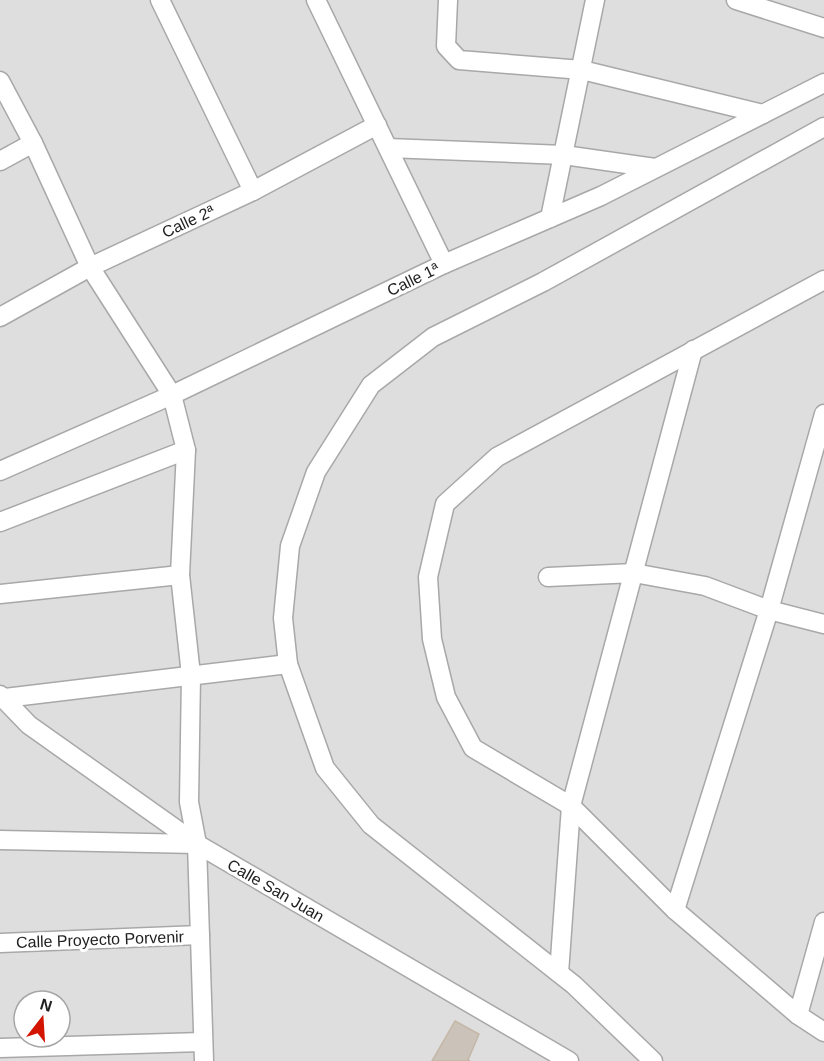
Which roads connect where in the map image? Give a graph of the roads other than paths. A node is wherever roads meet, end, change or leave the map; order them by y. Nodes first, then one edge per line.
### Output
1 (160, 0) edge
2 (316, 0) edge
3 (448, 0) edge
4 (595, 0) edge
5 (736, 0) edge
6 (824, 28) edge
7 (582, 70) junction
8 (0, 81) edge
9 (824, 83) edge
10 (763, 114) junction
11 (377, 125) junction
12 (824, 127) edge
13 (33, 143) junction
14 (388, 148) junction
15 (564, 155) junction
16 (0, 161) edge
17 (655, 168) junction
18 (253, 191) junction
19 (550, 218) junction
20 (444, 264) junction
21 (90, 267) junction
22 (824, 280) edge
23 (0, 317) edge
24 (693, 350) junction
25 (172, 394) junction
26 (824, 414) edge
27 (186, 450) junction
28 (0, 471) edge
29 (0, 522) edge
30 (634, 573) junction
31 (180, 575) junction
32 (548, 577) dead end
33 (0, 594) edge
34 (769, 610) junction
35 (824, 624) edge
36 (288, 664) junction
37 (191, 675) junction
38 (2, 697) edge
39 (571, 806) junction
40 (0, 840) edge
41 (198, 844) junction
42 (675, 910) junction
43 (824, 922) edge
44 (200, 935) junction
45 (0, 943) edge
46 (559, 973) junction
47 (798, 1015) junction
48 (824, 1032) edge
49 (202, 1042) junction
50 (0, 1048) edge
51 (204, 1061) edge
52 (569, 1061) edge
53 (653, 1061) edge

1 - 18 street
2 - 11 street
3 - 7 street
4 - 7 street
5 - 6 street
7 - 10 street
7 - 15 street
8 - 13 street
9 - 10 street, Calle 1ª
10 - 17 street, Calle 1ª
11 - 14 street
11 - 18 street, Calle 2ª
12 - 36 street
13 - 16 street
13 - 21 street
14 - 15 street
14 - 20 street
15 - 17 street
15 - 19 street
17 - 19 street, Calle 1ª
18 - 21 street, Calle 2ª
19 - 20 street, Calle 1ª
20 - 25 street, Calle 1ª
21 - 23 street, Calle 2ª
21 - 25 street
22 - 24 street
24 - 30 street
24 - 39 street
25 - 27 street
25 - 28 street, Calle 1ª
26 - 34 street
27 - 29 street
27 - 31 street
30 - 32 street
30 - 34 street
30 - 39 street
31 - 33 street
31 - 37 street
34 - 35 street
34 - 42 street
36 - 37 street
36 - 46 street
37 - 38 street
37 - 41 street
38 - 41 street, Calle San Juan
39 - 42 street
39 - 46 street
40 - 41 street
41 - 44 street
41 - 52 street, Calle San Juan
42 - 47 street
43 - 47 street
44 - 45 street, Calle Proyecto Porvenir
44 - 49 street
46 - 53 street
47 - 48 street
49 - 50 street
49 - 51 street

